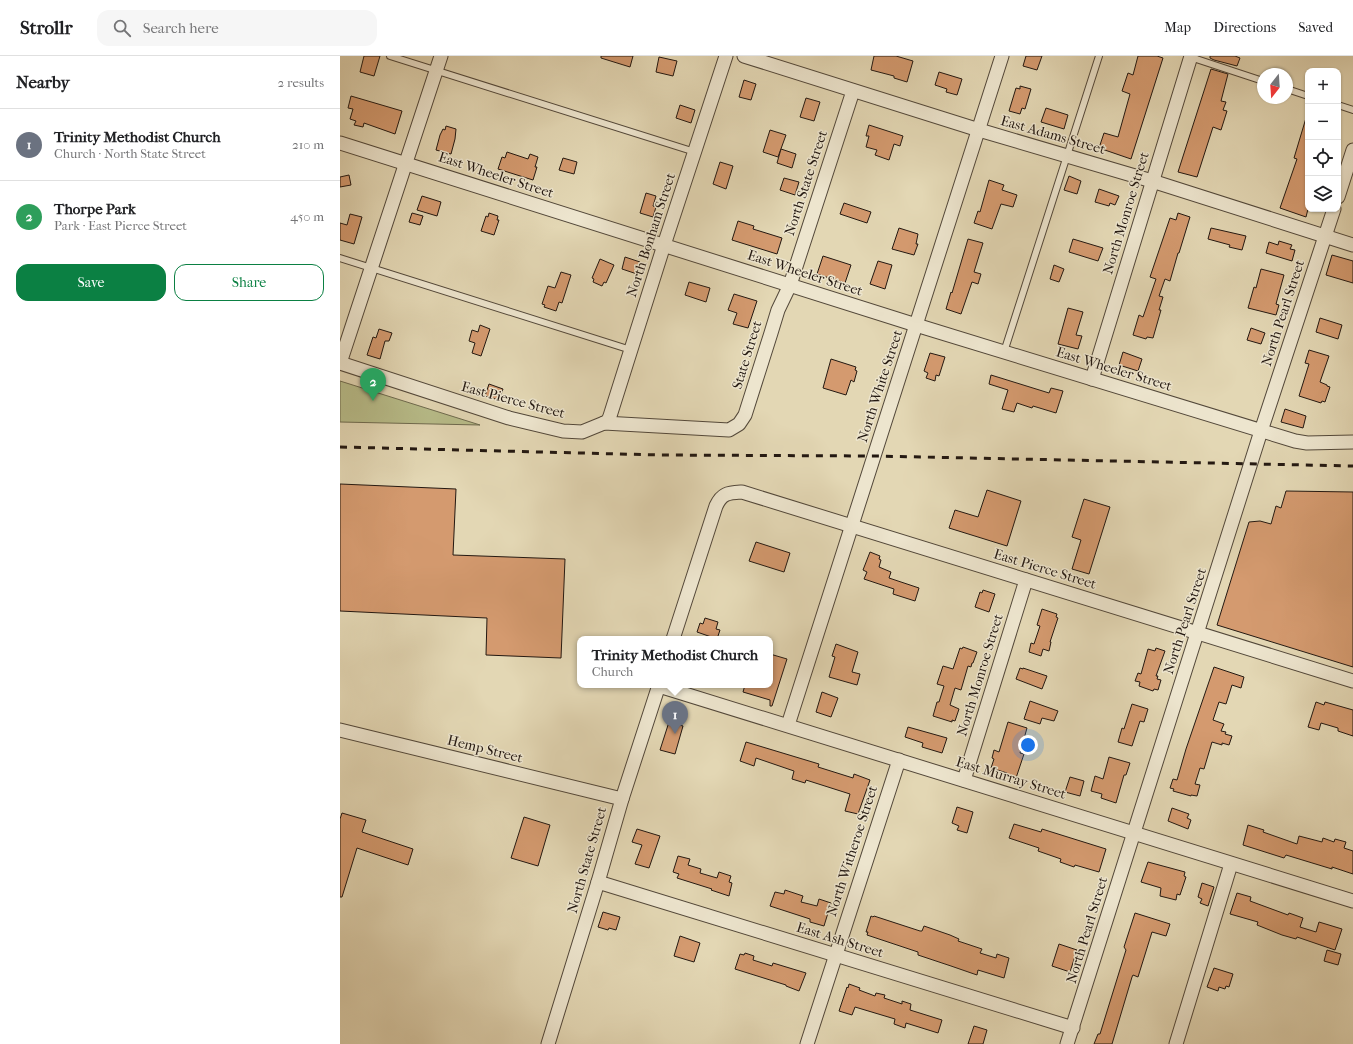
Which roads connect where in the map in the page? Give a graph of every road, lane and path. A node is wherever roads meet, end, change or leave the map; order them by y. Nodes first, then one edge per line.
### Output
1 (390, 56) edge
2 (441, 56) edge
3 (726, 56) edge
4 (744, 56) edge
5 (1002, 56) edge
6 (1099, 56) edge
7 (1189, 56) edge
8 (436, 71) junction
9 (1257, 79) edge
10 (853, 90) junction
11 (1293, 91) edge
12 (1305, 95) edge
13 (1341, 106) edge
14 (1353, 110) edge
15 (979, 130) junction
16 (340, 143) edge
17 (1353, 150) edge
18 (695, 152) junction
19 (1067, 156) junction
20 (406, 164) junction
21 (1152, 181) junction
22 (1341, 188) edge
23 (1333, 212) edge
24 (1326, 236) junction
25 (1353, 245) edge
26 (664, 246) junction
27 (340, 258) edge
28 (372, 268) junction
29 (790, 284) junction
30 (916, 325) junction
31 (631, 350) junction
32 (1004, 352) junction
33 (340, 363) edge
34 (1092, 379) junction
35 (604, 423) junction
36 (729, 430) joint
37 (1261, 431) junction
38 (1353, 442) edge
39 (852, 526) junction
40 (1026, 580) junction
41 (1198, 633) junction
42 (674, 636) edge
43 (1353, 681) edge
44 (658, 688) edge
45 (666, 688) edge
46 (788, 725) junction
47 (340, 730) edge
48 (899, 760) junction
49 (964, 780) junction
50 (622, 799) junction
51 (1134, 833) junction
52 (1231, 864) junction
53 (598, 882) junction
54 (1353, 901) edge
55 (835, 956) junction
56 (1073, 1028) junction
57 (548, 1044) edge
58 (807, 1044) edge
59 (1067, 1044) edge
60 (1176, 1044) edge

1 - 8 lane
2 - 8 street
3 - 18 street, North Bonham Street
4 - 10 street, East Adams Street
5 - 15 street, North White Street
6 - 19 lane
7 - 9 lane
7 - 21 street, North Monroe Street
8 - 18 lane
8 - 20 street
10 - 15 street, East Adams Street
10 - 29 street, North State Street
11 - 12 lane
13 - 14 lane
15 - 19 street, East Adams Street
15 - 30 street, North White Street
16 - 20 street, East Wheeler Street
17 - 22 street
18 - 26 street, North Bonham Street
19 - 21 street, East Adams Street
19 - 32 lane
20 - 26 street, East Wheeler Street
20 - 28 street
21 - 24 street, East Adams Street
21 - 34 street, North Monroe Street
23 - 24 street, North Pearl Street
24 - 25 street, East Adams Street
24 - 37 street, North Pearl Street
26 - 29 street, East Wheeler Street
26 - 31 street, North Bonham Street
27 - 28 lane
28 - 31 lane
28 - 33 street
29 - 30 street, East Wheeler Street
29 - 36 street, State Street
30 - 32 street, East Wheeler Street
30 - 39 street, North White Street
31 - 35 street, North Bonham Street
32 - 34 street, East Wheeler Street
33 - 35 street, East Pierce Street
34 - 37 street, East Wheeler Street
35 - 36 street, East Pierce Street
37 - 38 street, East Wheeler Street
37 - 41 street, North Pearl Street
39 - 40 street, East Pierce Street
39 - 42 street, East Pierce Street
39 - 46 street, North White Street
40 - 41 street, East Pierce Street
40 - 49 street, North Monroe Street
41 - 43 street, East Pierce Street
41 - 51 street, North Pearl Street
44 - 50 street, North State Street
45 - 46 street, East Murray Street
46 - 48 street, East Murray Street
47 - 50 street, Hemp Street
48 - 49 street, East Murray Street
48 - 55 street, North Witheroe Street
49 - 51 street, East Murray Street
50 - 53 street, North State Street
51 - 52 street, East Murray Street
51 - 56 street, North Pearl Street
52 - 54 street, East Murray Street
52 - 60 street
53 - 55 street, East Ash Street
53 - 57 street, North State Street
55 - 56 street, East Ash Street
55 - 58 street, North Witheroe Street
56 - 59 street, North Pearl Street

